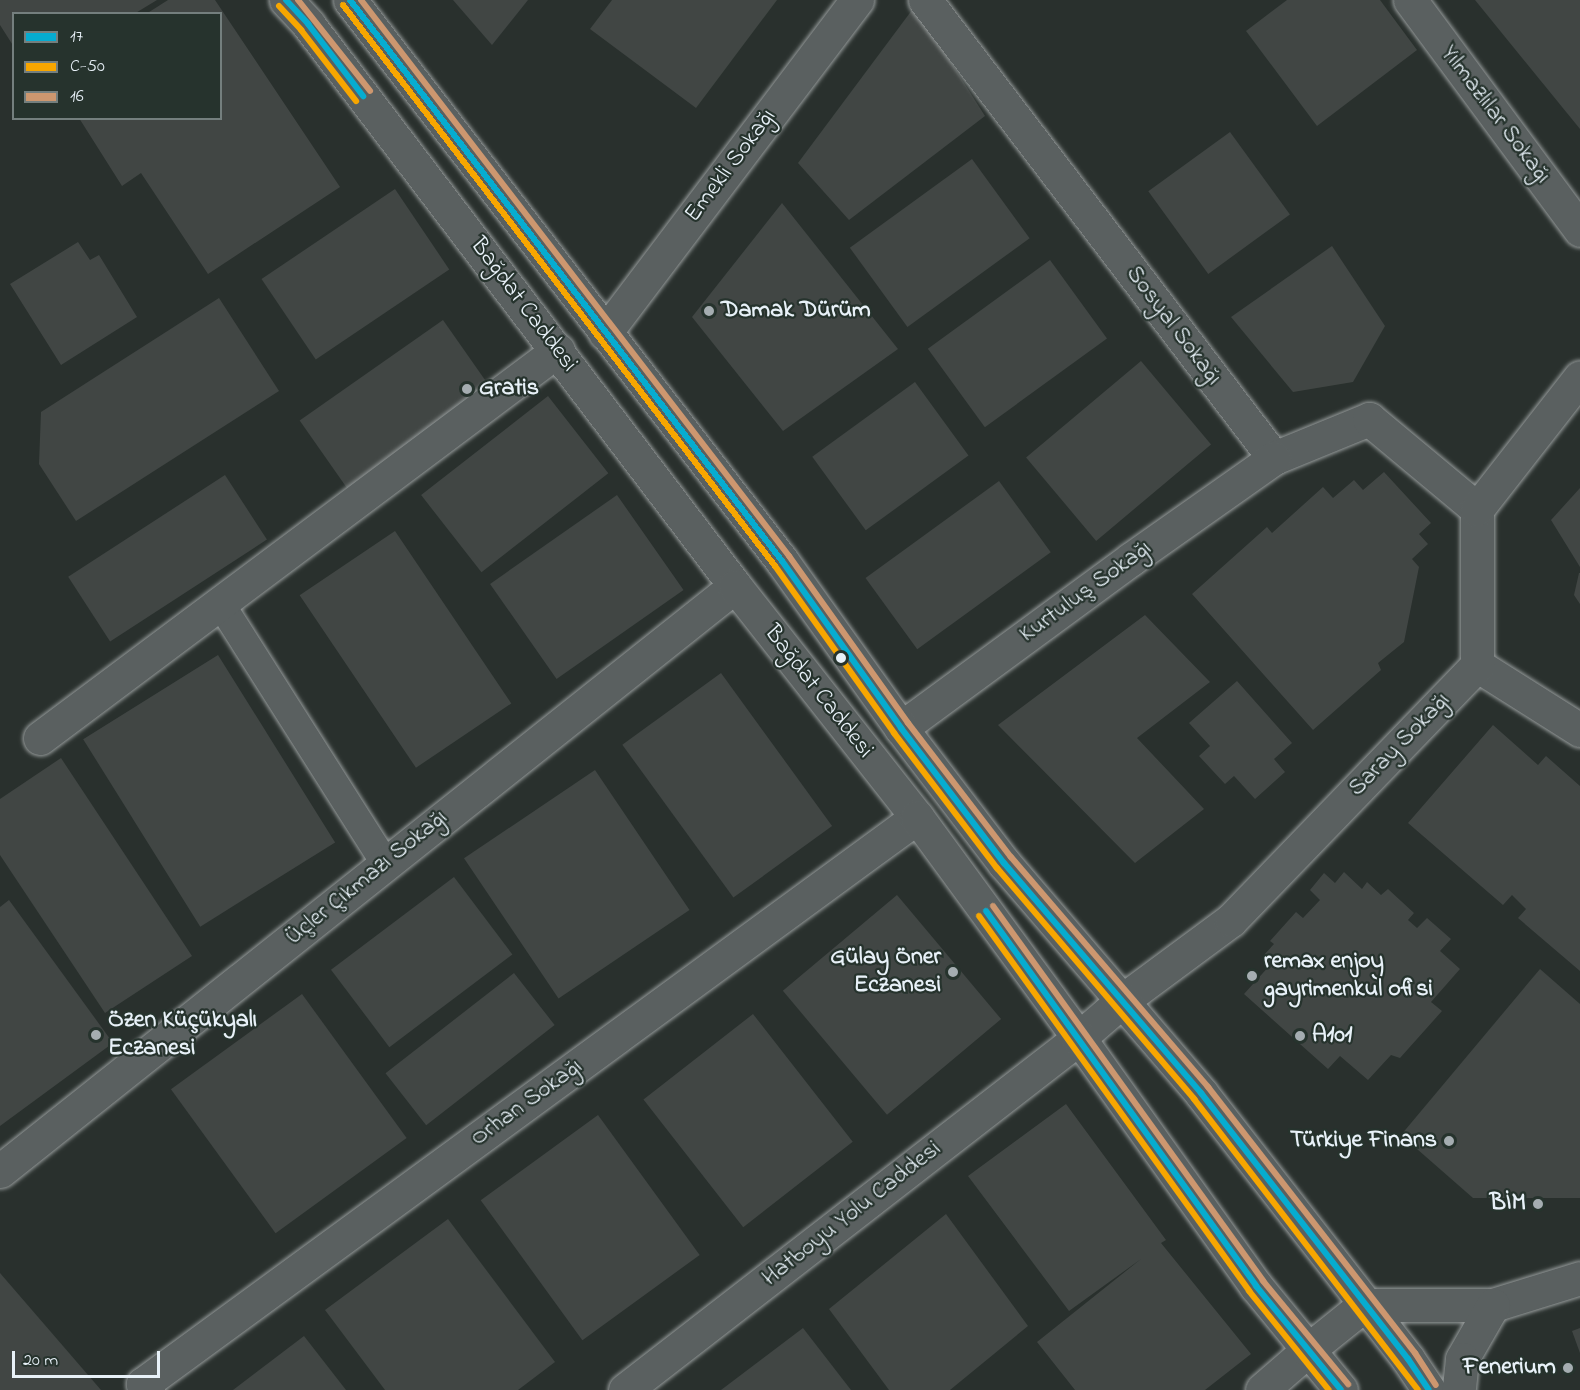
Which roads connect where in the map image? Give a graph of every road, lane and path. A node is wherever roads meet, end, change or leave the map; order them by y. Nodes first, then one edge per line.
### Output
1 (286, 0) edge
2 (350, 0) edge
3 (857, 0) edge
4 (926, 0) edge
5 (1410, 0) edge
6 (1580, 230) edge
7 (605, 333) junction
8 (558, 350) junction
9 (1580, 377) edge
10 (1274, 458) junction
11 (1477, 509) junction
12 (735, 586) junction
13 (219, 603) junction
14 (1477, 665) junction
15 (901, 728) junction
16 (1580, 730) edge
17 (40, 738) dead end
18 (917, 817) junction
19 (385, 863) junction
20 (1124, 1000) junction
21 (1079, 1038) junction
22 (0, 1171) edge
23 (1580, 1278) edge
24 (1364, 1305) junction
25 (1493, 1305) junction
26 (1308, 1350) junction
27 (148, 1390) edge
28 (625, 1390) edge
29 (1263, 1390) edge
30 (1341, 1390) edge
31 (1429, 1390) edge
32 (1459, 1390) edge

1 - 8 street, Bağdat Caddesi
2 - 7 street, Bağdat Caddesi
3 - 7 street, Emekli Sokağı
4 - 10 street, Sosyal Sokağı
5 - 6 street, Yılmazlılar Sokağı
7 - 15 street, Bağdat Caddesi
8 - 12 street, Bağdat Caddesi
8 - 13 street
9 - 11 street
10 - 11 street
10 - 15 street, Kurtuluş Sokağı
11 - 14 street
12 - 18 street, Bağdat Caddesi
12 - 19 street, Üçler Çıkmazı Sokağı
13 - 17 street
13 - 19 lane
14 - 16 street
14 - 20 street, Saray Sokağı
15 - 20 street, Bağdat Caddesi
18 - 21 street, Bağdat Caddesi
18 - 27 street, Orhan Sokağı
19 - 22 street, Üçler Çıkmazı Sokağı
20 - 21 street, Saray Sokağı
20 - 24 street, Bağdat Caddesi
21 - 26 street, Bağdat Caddesi
21 - 28 street, Hatboyu Yolu Caddesi
23 - 25 street
24 - 25 street
24 - 26 street
24 - 31 street, Bağdat Caddesi
25 - 32 street
26 - 29 street
26 - 30 street, Bağdat Caddesi

